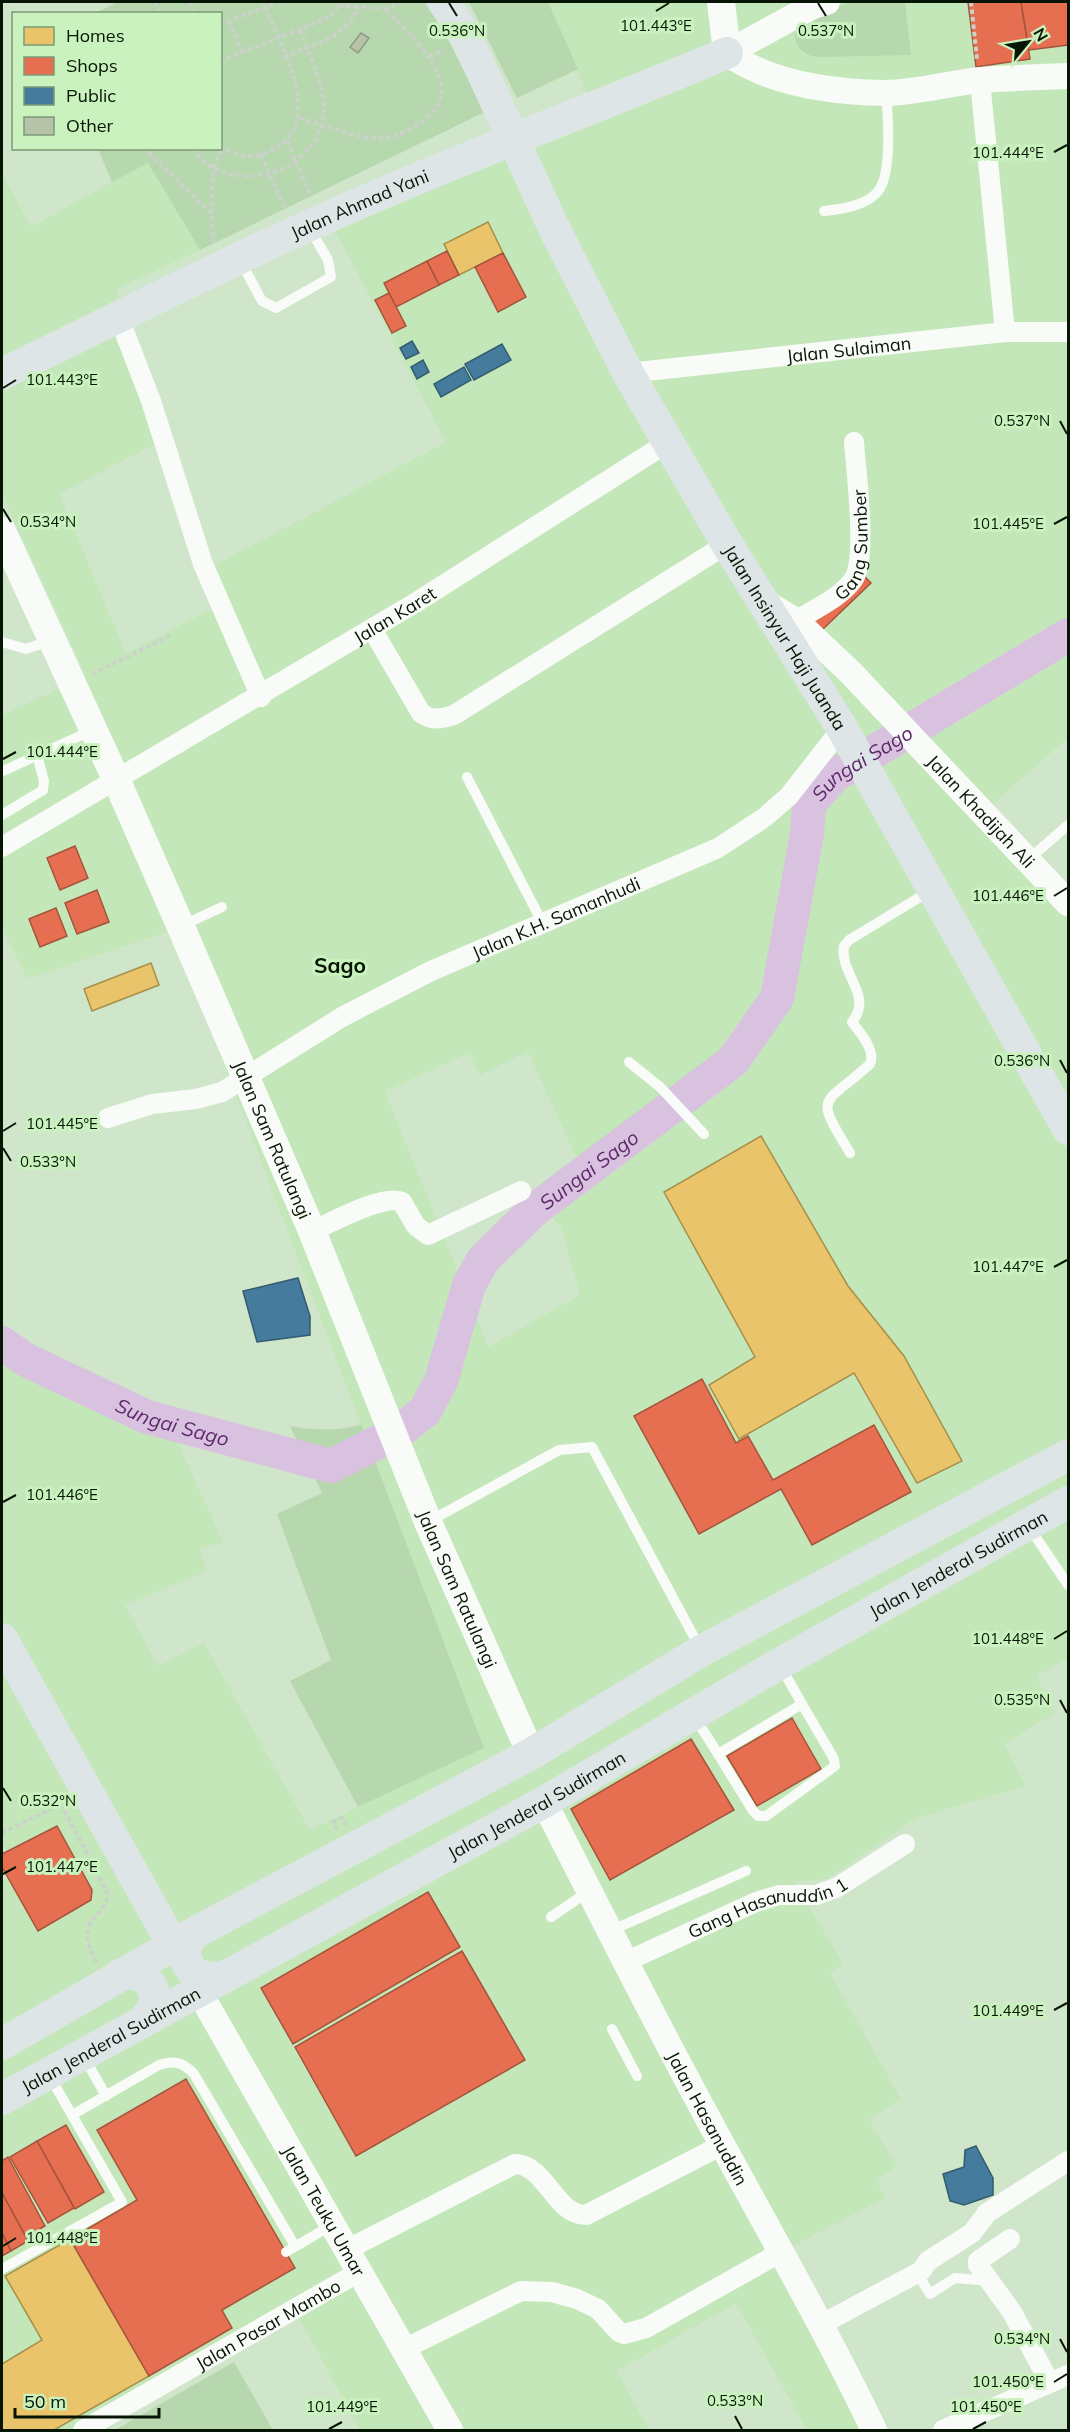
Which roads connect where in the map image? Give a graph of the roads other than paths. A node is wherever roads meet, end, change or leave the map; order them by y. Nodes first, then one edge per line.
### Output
1 (444, 2) edge
2 (721, 2) edge
3 (827, 2) edge
4 (727, 53) junction
5 (1068, 76) edge
6 (980, 81) junction
7 (886, 93) junction
8 (514, 138) junction
9 (302, 211) junction
10 (824, 212) dead end
11 (227, 266) junction
12 (119, 318) junction
13 (1005, 332) junction
14 (1068, 332) edge
15 (628, 373) junction
16 (2, 374) edge
17 (667, 442) junction
18 (854, 442) dead end
19 (2, 531) edge
20 (727, 544) junction
21 (763, 601) junction
22 (796, 621) junction
23 (372, 629) junction
24 (52, 640) junction
25 (2, 642) edge
26 (261, 697) junction
27 (93, 730) junction
28 (855, 752) junction
29 (37, 754) junction
30 (3, 771) dead end
31 (467, 777) dead end
32 (116, 779) junction
33 (2, 815) edge
34 (1068, 825) edge
35 (2, 847) edge
36 (1029, 859) junction
37 (932, 890) junction
38 (1068, 903) edge
39 (222, 907) dead end
40 (542, 922) junction
41 (181, 927) junction
42 (628, 1062) dead end
43 (246, 1079) junction
44 (108, 1118) dead end
45 (1068, 1129) edge
46 (704, 1134) dead end
47 (849, 1153) dead end
48 (521, 1191) dead end
49 (312, 1231) junction
50 (1068, 1455) edge
51 (1068, 1502) edge
52 (428, 1522) junction
53 (1027, 1524) junction
54 (1068, 1586) edge
55 (2, 1639) edge
56 (701, 1651) junction
57 (779, 1664) junction
58 (802, 1704) junction
59 (693, 1714) junction
60 (531, 1754) junction
61 (718, 1754) junction
62 (544, 1802) junction
63 (905, 1844) dead end
64 (746, 1871) dead end
65 (589, 1892) junction
66 (552, 1917) dead end
67 (609, 1931) junction
68 (185, 1939) junction
69 (625, 1962) junction
70 (114, 1978) junction
71 (210, 1983) junction
72 (146, 2019) junction
73 (612, 2029) dead end
74 (2, 2044) edge
75 (82, 2055) junction
76 (48, 2073) junction
77 (638, 2076) dead end
78 (106, 2096) junction
79 (2, 2099) edge
80 (72, 2115) junction
81 (722, 2145) junction
82 (1068, 2161) edge
83 (333, 2225) junction
84 (1010, 2239) dead end
85 (783, 2251) junction
86 (353, 2261) junction
87 (2, 2269) edge
88 (917, 2274) junction
89 (990, 2281) junction
90 (822, 2324) junction
91 (404, 2349) junction
92 (1059, 2379) edge
93 (83, 2430) edge
94 (450, 2430) edge
95 (874, 2430) edge
96 (943, 2430) edge

1 - 8 main road, Jalan Insinyur Haji Juanda
2 - 4 main road
3 - 4 street
4 - 7 street
4 - 8 main road, Jalan Ahmad Yani
5 - 6 street
6 - 7 street
6 - 13 street
7 - 10 lane
8 - 9 main road, Jalan Ahmad Yani
8 - 15 main road, Jalan Insinyur Haji Juanda
9 - 11 main road, Jalan Ahmad Yani
9 - 11 lane
11 - 12 main road, Jalan Ahmad Yani
12 - 16 main road, Jalan Ahmad Yani
12 - 26 street
13 - 14 street, Jalan Sulaiman
13 - 15 street, Jalan Sulaiman
15 - 17 main road, Jalan Insinyur Haji Juanda
17 - 20 main road, Jalan Insinyur Haji Juanda
17 - 23 street, Jalan Karet
18 - 22 street, Gang Sumber
19 - 24 main road, Jalan Sam Ratulangi
20 - 21 main road, Jalan Insinyur Haji Juanda
20 - 23 street
21 - 22 street, Jalan Khadijah Ali
21 - 28 main road, Jalan Insinyur Haji Juanda
22 - 36 street, Jalan Khadijah Ali
23 - 26 street, Jalan Karet
24 - 25 lane
24 - 27 main road, Jalan Sam Ratulangi
26 - 32 street, Jalan Karet
27 - 29 lane
27 - 32 main road, Jalan Sam Ratulangi
28 - 37 main road, Jalan Insinyur Haji Juanda
28 - 40 street, Jalan K.H. Samanhudi
29 - 30 lane
29 - 33 lane
31 - 40 lane
32 - 35 street, Jalan Karet
32 - 41 main road, Jalan Sam Ratulangi
34 - 36 lane
36 - 38 street, Jalan Khadijah Ali
37 - 45 main road, Jalan Insinyur Haji Juanda
37 - 47 lane
39 - 41 lane
40 - 43 street, Jalan K.H. Samanhudi
41 - 43 main road, Jalan Sam Ratulangi
42 - 46 lane
43 - 44 street, Jalan K.H. Samanhudi
43 - 49 main road, Jalan Sam Ratulangi
48 - 49 street
49 - 52 main road, Jalan Sam Ratulangi
50 - 56 main road
51 - 53 main road, Jalan Jenderal Sudirman
52 - 56 lane
52 - 60 main road, Jalan Sam Ratulangi
53 - 54 lane
53 - 57 main road, Jalan Jenderal Sudirman
55 - 68 main road
56 - 60 main road
57 - 58 lane
57 - 59 main road, Jalan Jenderal Sudirman
58 - 61 lane
58 - 61 lane
59 - 61 lane
59 - 62 main road, Jalan Jenderal Sudirman
60 - 68 main road
62 - 65 street, Jalan Hasanuddin
62 - 71 main road, Jalan Jenderal Sudirman
63 - 69 street, Gang Hasanuddin 1
64 - 67 lane
65 - 66 lane
65 - 67 street, Jalan Hasanuddin
67 - 69 street, Jalan Hasanuddin
68 - 70 main road
68 - 71 main road
69 - 81 street, Jalan Hasanuddin
70 - 72 main road
70 - 74 main road
71 - 72 main road, Jalan Jenderal Sudirman
71 - 83 street, Jalan Teuku Umar
72 - 75 main road, Jalan Jenderal Sudirman
73 - 77 lane
75 - 76 main road, Jalan Jenderal Sudirman
75 - 78 lane
76 - 79 main road, Jalan Jenderal Sudirman
76 - 80 lane
78 - 80 lane
78 - 83 lane
80 - 87 lane
81 - 85 street, Jalan Hasanuddin
81 - 86 street, Jalan Pasar Mambo
82 - 88 street
83 - 86 street, Jalan Teuku Umar
84 - 89 street
85 - 90 street, Jalan Hasanuddin
85 - 91 street
86 - 91 street, Jalan Teuku Umar
86 - 93 street, Jalan Pasar Mambo
88 - 89 lane
88 - 90 street
89 - 92 street
90 - 95 street, Jalan Hasanuddin
91 - 94 street, Jalan Teuku Umar
92 - 96 street

